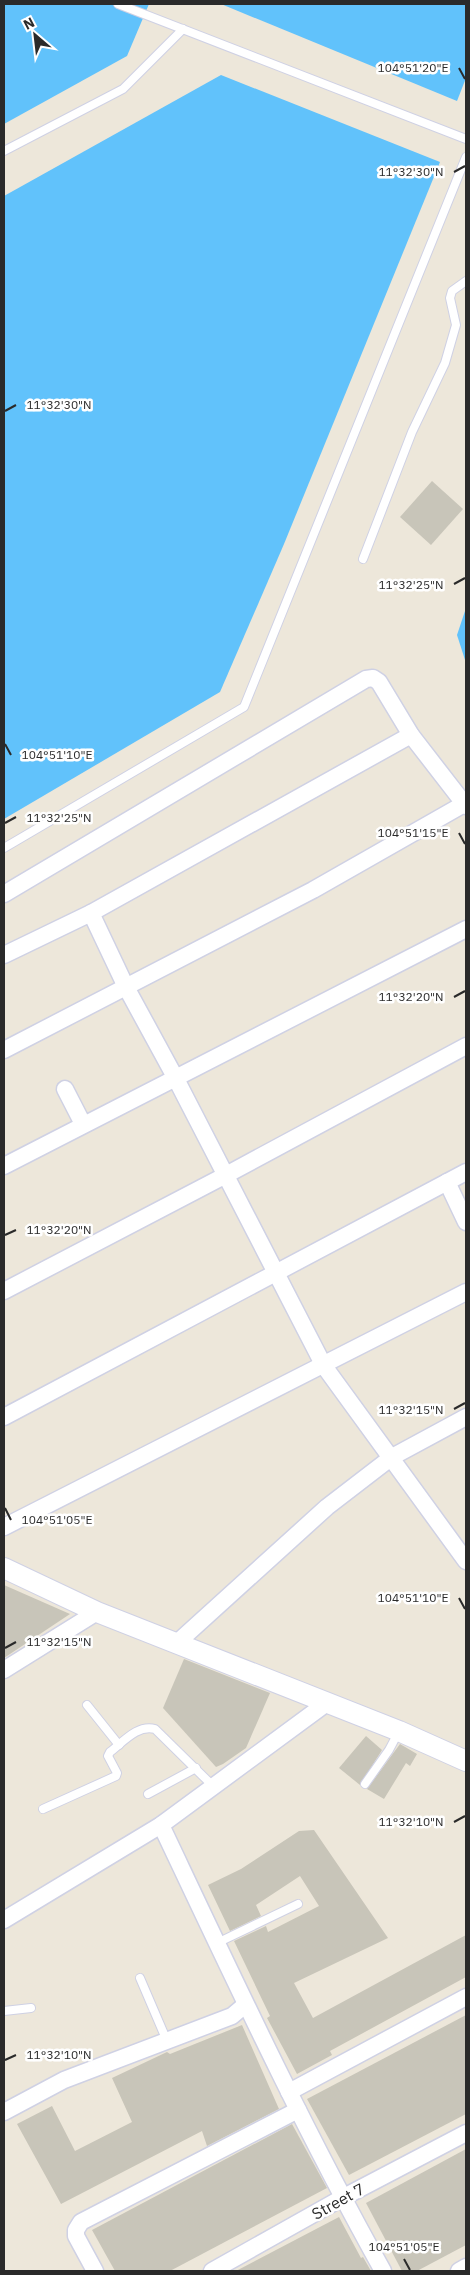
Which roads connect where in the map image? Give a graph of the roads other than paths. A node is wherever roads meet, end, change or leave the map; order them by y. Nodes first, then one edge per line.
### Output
1 (118, 4) edge
2 (183, 29) junction
3 (466, 139) edge
4 (4, 151) edge
5 (466, 157) edge
6 (466, 281) edge
7 (363, 559) dead end
8 (411, 735) junction
9 (465, 805) edge
10 (4, 848) edge
11 (4, 894) edge
12 (91, 913) junction
13 (466, 929) edge
14 (4, 955) edge
15 (126, 987) junction
16 (466, 1046) edge
17 (4, 1050) edge
18 (175, 1077) junction
19 (65, 1089) dead end
20 (83, 1124) junction
21 (4, 1166) edge
22 (466, 1172) edge
23 (226, 1176) junction
24 (447, 1182) junction
25 (466, 1222) edge
26 (278, 1274) junction
27 (4, 1291) edge
28 (466, 1292) edge
29 (324, 1366) junction
30 (4, 1417) edge
31 (466, 1417) edge
32 (392, 1457) junction
33 (4, 1527) edge
34 (466, 1561) edge
35 (4, 1568) edge
36 (96, 1612) junction
37 (178, 1642) junction
38 (4, 1670) edge
39 (328, 1702) junction
40 (87, 1705) dead end
41 (399, 1730) junction
42 (119, 1745) junction
43 (466, 1762) edge
44 (196, 1768) junction
45 (365, 1784) dead end
46 (213, 1786) junction
47 (148, 1794) dead end
48 (43, 1809) dead end
49 (161, 1824) junction
50 (298, 1904) dead end
51 (4, 1920) edge
52 (216, 1943) junction
53 (140, 1978) dead end
54 (466, 1997) edge
55 (245, 2005) junction
56 (31, 2008) dead end
57 (4, 2010) edge
58 (167, 2041) junction
59 (289, 2092) junction
60 (298, 2110) junction
61 (4, 2112) edge
62 (466, 2133) edge
63 (342, 2198) junction
64 (466, 2267) edge
65 (95, 2271) edge
66 (212, 2271) edge
67 (383, 2271) edge
68 (459, 2271) edge

1 - 2 lane
2 - 3 lane
2 - 4 lane
5 - 10 lane
6 - 7 lane
8 - 9 street
8 - 11 street
8 - 12 street
9 - 15 street
12 - 14 street
12 - 15 street
13 - 18 street
15 - 17 street
15 - 18 street
16 - 23 street
18 - 20 street
18 - 23 street
19 - 20 street
20 - 21 street
22 - 24 street
23 - 26 street
23 - 27 street
24 - 25 street
24 - 26 street
26 - 29 street
26 - 30 street
28 - 29 street
29 - 32 street
29 - 33 street
31 - 32 street
32 - 34 street
32 - 37 street
35 - 36 street
36 - 37 street
36 - 38 street
37 - 39 street
39 - 41 street
39 - 46 street
40 - 42 lane
41 - 43 street
41 - 45 lane
42 - 44 lane
42 - 48 lane
44 - 46 lane
44 - 47 lane
46 - 49 street
49 - 51 street
49 - 52 street
50 - 52 lane
52 - 55 street
53 - 58 lane
54 - 59 street
55 - 58 street
55 - 59 street
56 - 57 lane
58 - 61 street
59 - 60 street
60 - 63 street
60 - 65 street
62 - 63 street, Street 7
63 - 66 street, Street 7
63 - 67 street
64 - 68 street

